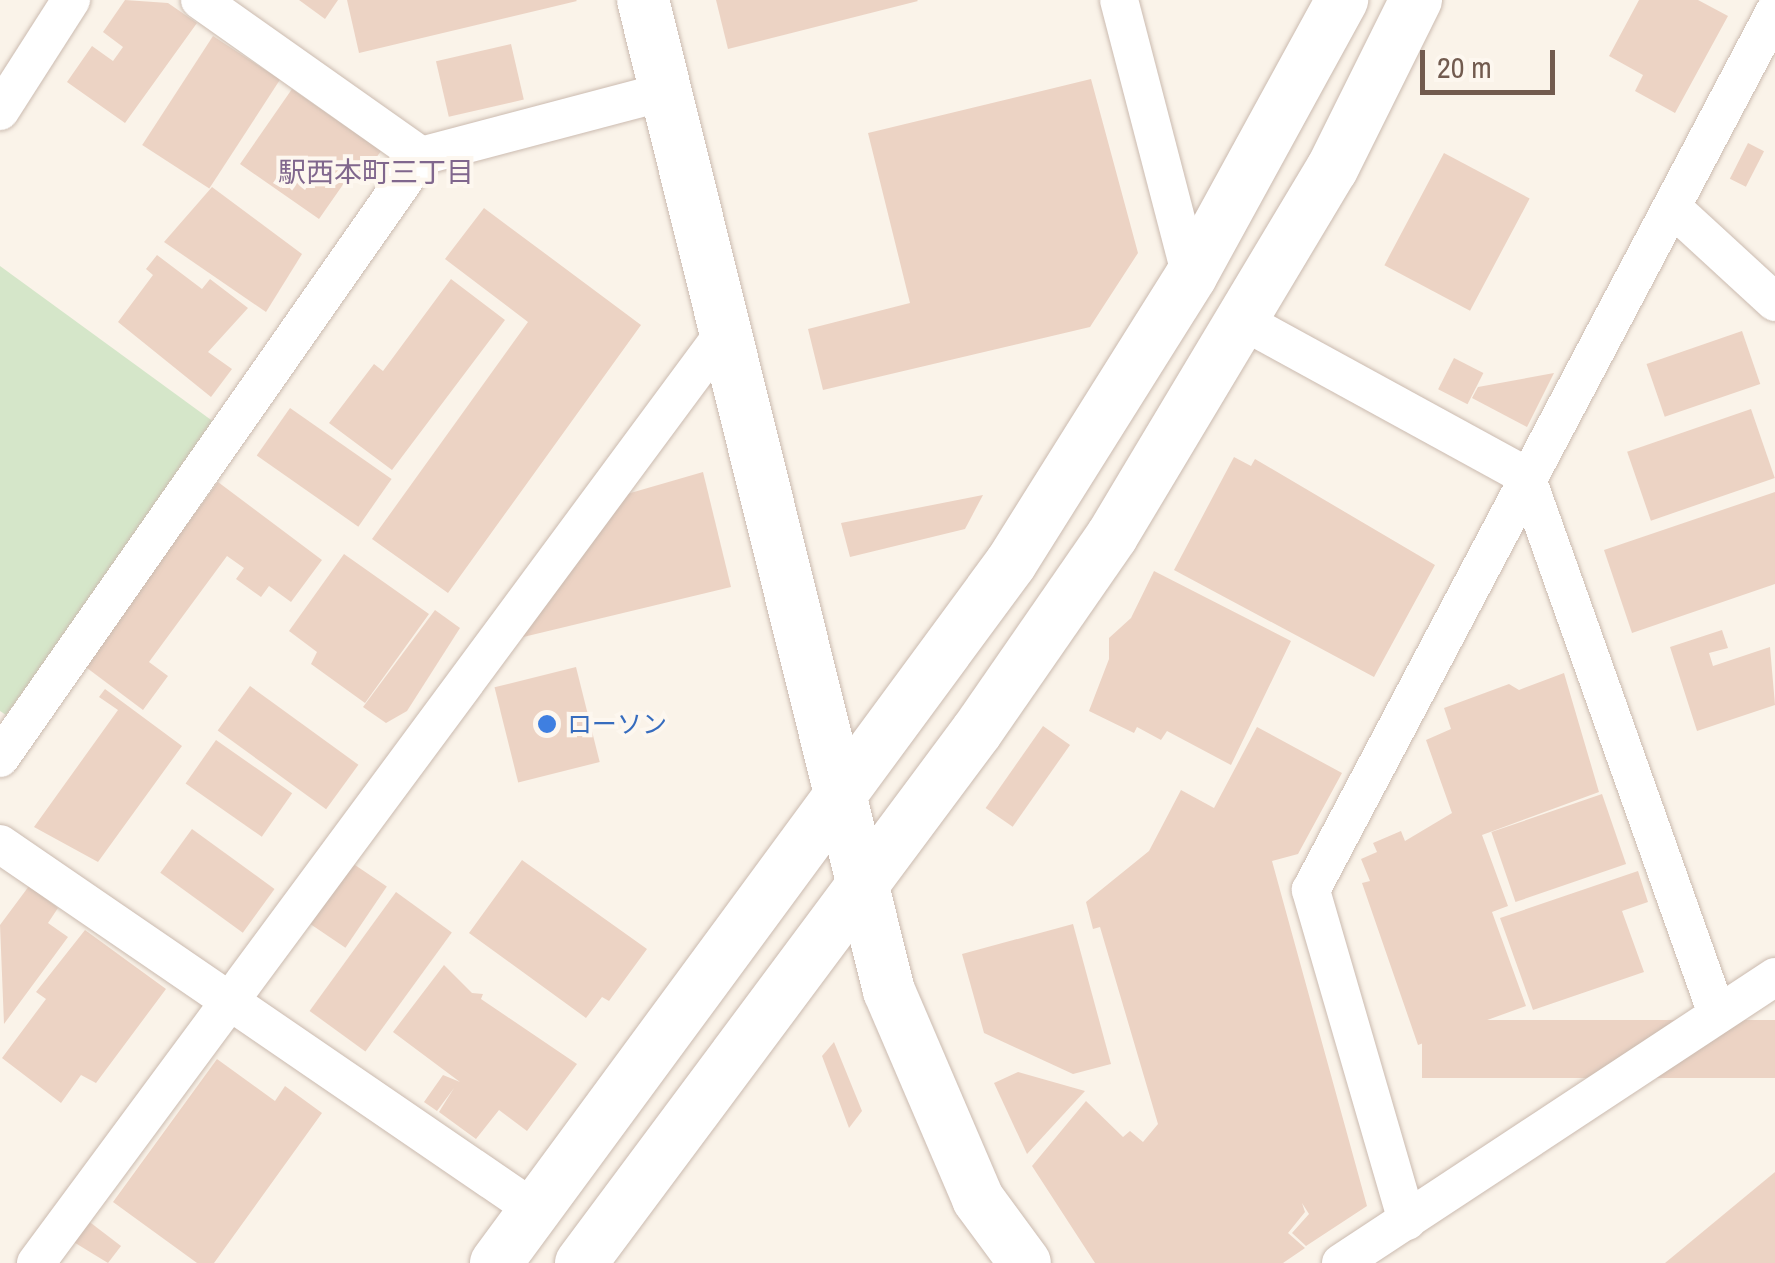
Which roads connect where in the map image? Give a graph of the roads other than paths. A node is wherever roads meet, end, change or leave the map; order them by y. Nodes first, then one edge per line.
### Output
1 (70, 0) edge
2 (200, 0) edge
3 (643, 0) edge
4 (1119, 0) edge
5 (1342, 0) edge
6 (1416, 0) edge
7 (1775, 11) edge
8 (664, 92) junction
9 (0, 111) edge
10 (421, 156) junction
11 (1675, 210) junction
12 (1192, 276) junction
13 (1775, 302) edge
14 (1243, 321) junction
15 (724, 333) junction
16 (1526, 476) junction
17 (0, 758) edge
18 (840, 795) junction
19 (0, 844) edge
20 (862, 884) junction
21 (1775, 978) edge
22 (234, 1002) junction
23 (1717, 1014) junction
24 (535, 1210) junction
25 (1406, 1221) junction
26 (36, 1263) edge
27 (496, 1263) edge
28 (581, 1263) edge
29 (1025, 1263) edge
30 (1341, 1263) edge

1 - 9 street
2 - 10 street
3 - 8 street
4 - 12 street
5 - 12 street
6 - 14 street
7 - 11 street
8 - 10 street
8 - 15 street
10 - 17 street
11 - 13 street
11 - 16 street
12 - 18 street
14 - 16 street
14 - 20 street
15 - 18 street
15 - 22 street
16 - 23 street
16 - 25 street
18 - 20 street
18 - 24 street
19 - 22 street
20 - 28 street
20 - 29 street
21 - 23 street
22 - 24 street
22 - 26 street
23 - 25 street
24 - 27 street
25 - 30 street

